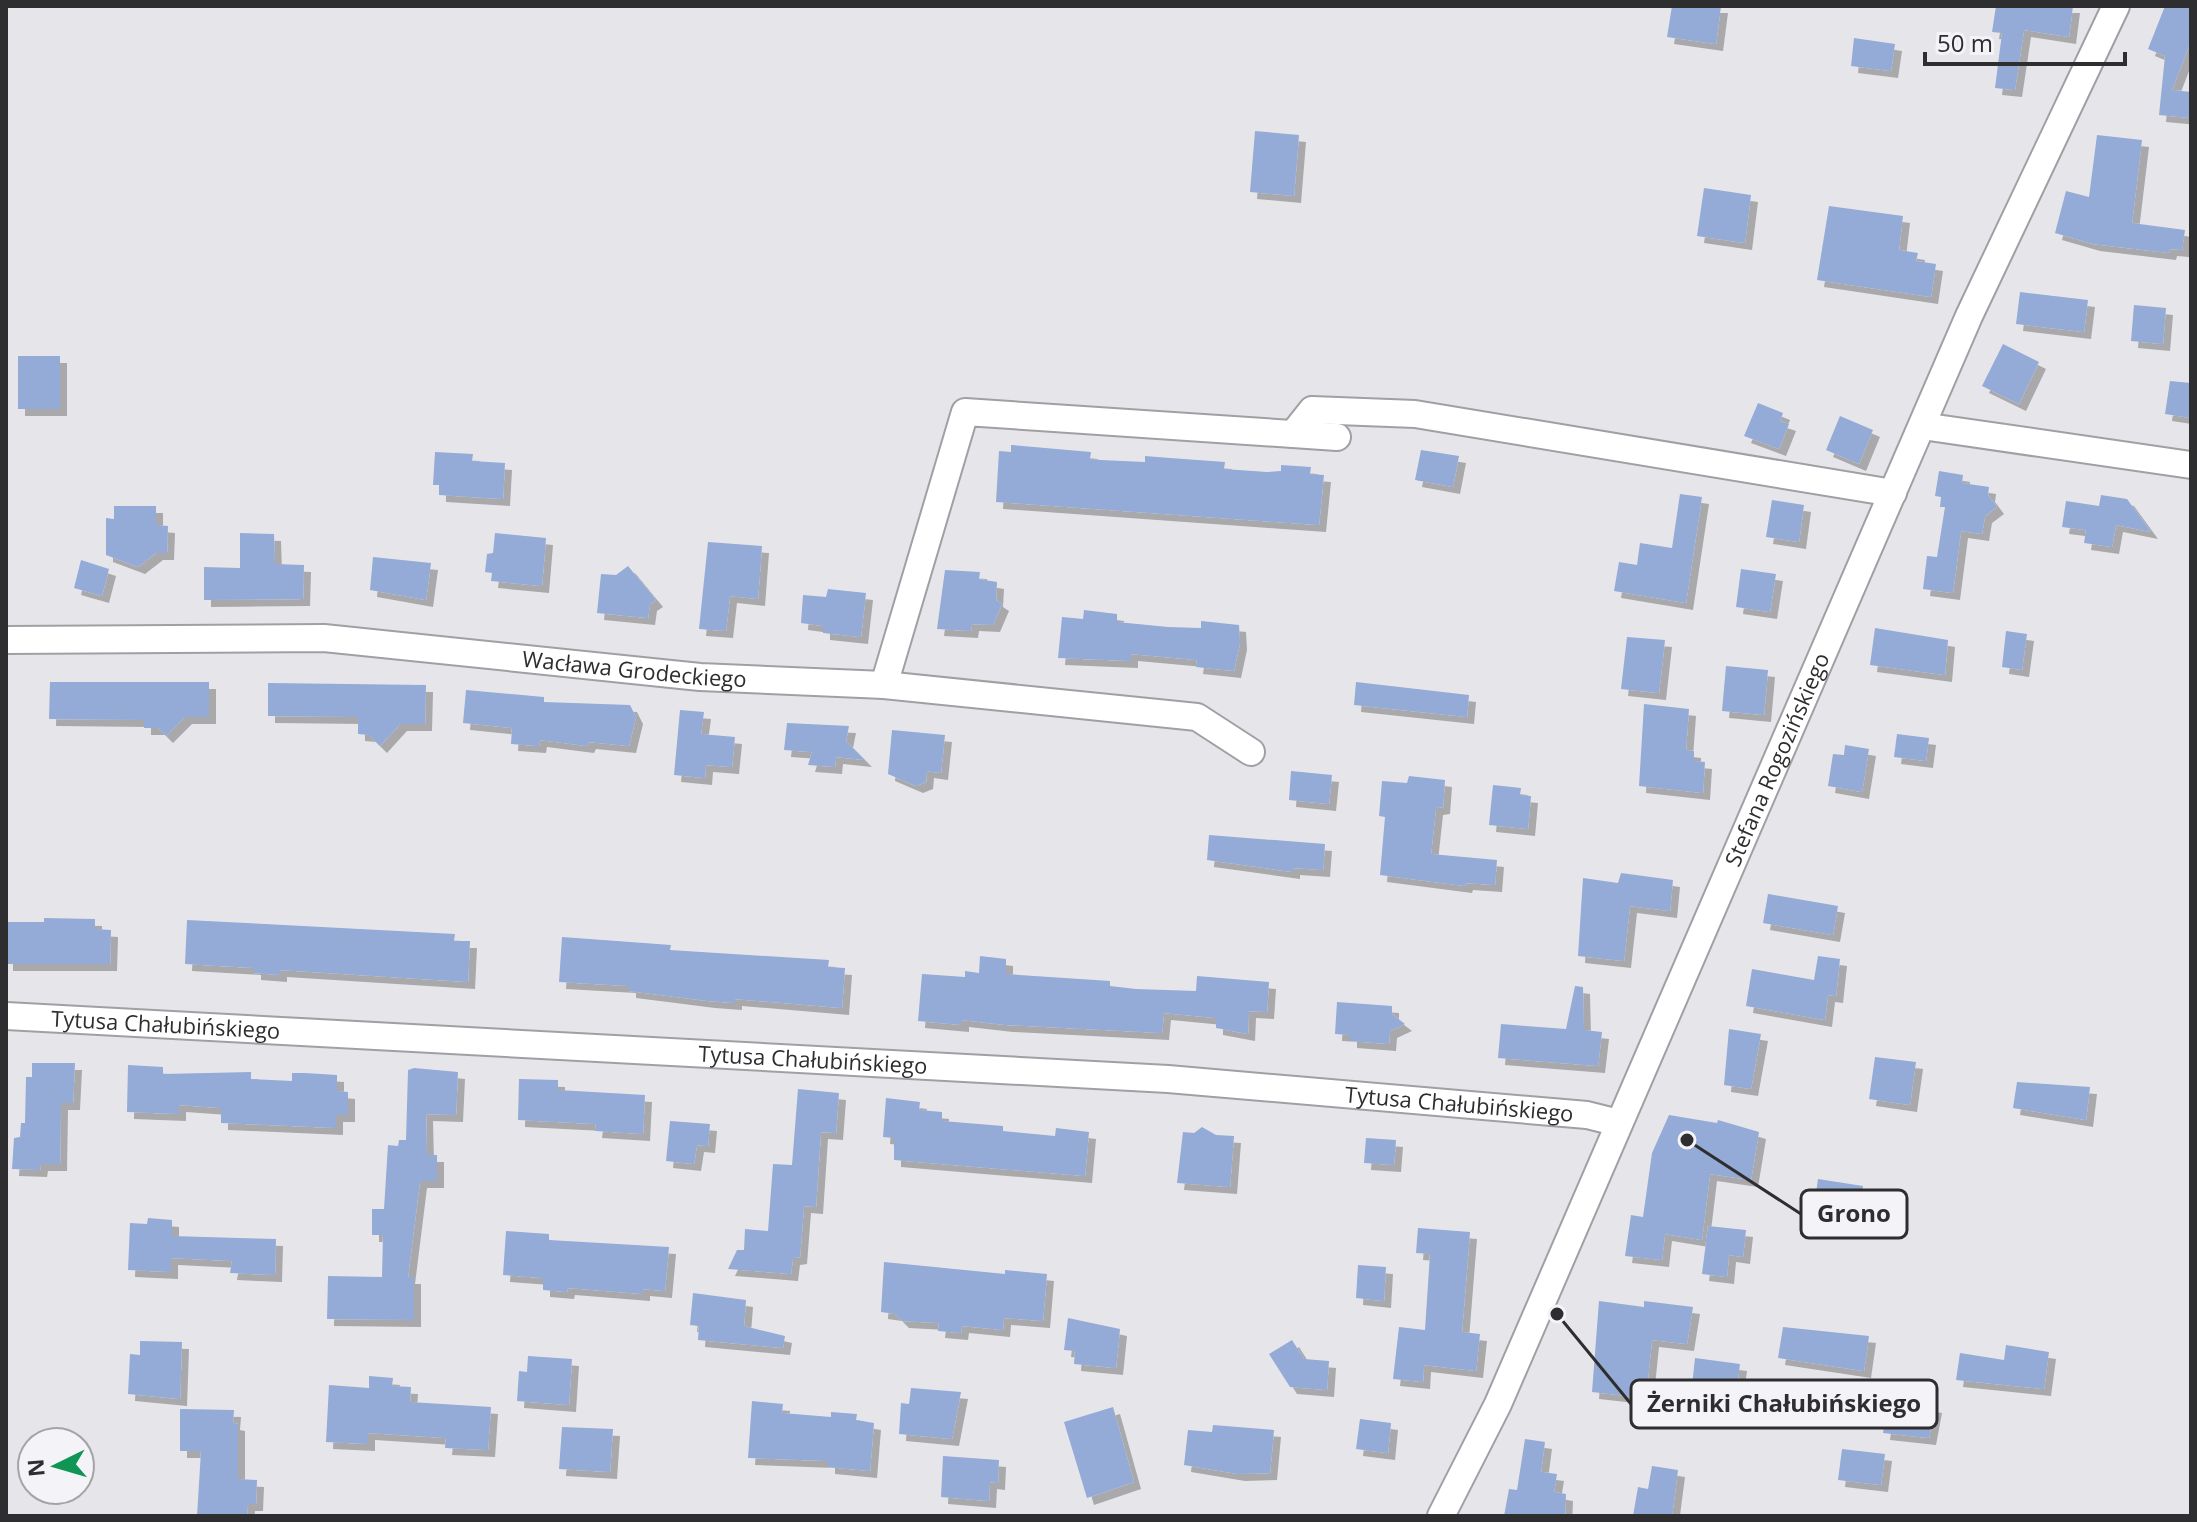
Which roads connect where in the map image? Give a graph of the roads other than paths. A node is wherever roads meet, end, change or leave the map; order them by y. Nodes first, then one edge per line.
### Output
1 (2116, 6) edge
2 (1922, 426) junction
3 (1293, 434) junction
4 (1337, 437) dead end
5 (2191, 465) edge
6 (1893, 493) junction
7 (6, 640) edge
8 (884, 685) junction
9 (1251, 752) dead end
10 (6, 1016) edge
11 (1619, 1123) junction
12 (1441, 1516) edge

1 - 2 street, Stefana Rogozińskiego
2 - 5 street
2 - 6 street, Stefana Rogozińskiego
3 - 4 street
3 - 6 street
3 - 8 street
6 - 11 street, Stefana Rogozińskiego
7 - 8 street, Wacława Grodeckiego
8 - 9 street, Wacława Grodeckiego
10 - 11 street, Tytusa Chałubińskiego
11 - 12 street, Stefana Rogozińskiego

